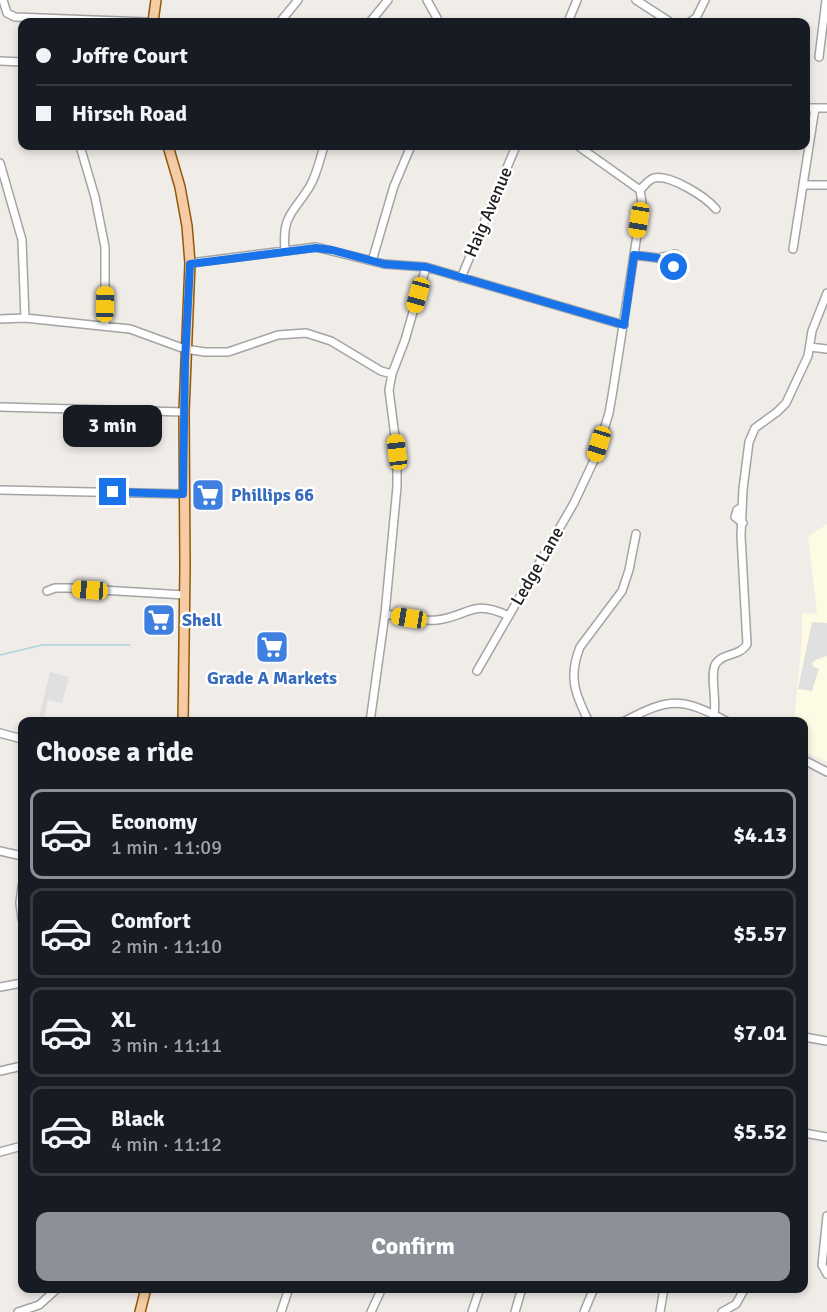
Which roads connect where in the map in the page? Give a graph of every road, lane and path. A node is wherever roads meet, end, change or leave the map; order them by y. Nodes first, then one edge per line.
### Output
1 (3, 0) edge
2 (156, 0) edge
3 (298, 0) edge
4 (388, 0) edge
5 (427, 0) edge
6 (578, 0) edge
7 (636, 0) edge
8 (705, 0) edge
9 (826, 0) edge
10 (41, 18) edge
11 (154, 18) edge
12 (283, 18) edge
13 (373, 18) edge
14 (437, 18) dead end
15 (570, 18) edge
16 (664, 18) edge
17 (696, 18) edge
18 (825, 24) edge
19 (819, 57) dead end
20 (0, 61) edge
21 (18, 62) edge
22 (810, 108) edge
23 (815, 108) junction
24 (827, 108) edge
25 (810, 143) edge
26 (81, 150) edge
27 (169, 150) edge
28 (323, 150) edge
29 (409, 150) edge
30 (514, 150) edge
31 (584, 150) edge
32 (809, 150) edge
33 (0, 163) edge
34 (804, 185) junction
35 (827, 185) edge
36 (640, 190) junction
37 (716, 208) dead end
38 (793, 249) dead end
39 (285, 251) junction
40 (634, 255) junction
41 (658, 258) dead end
42 (372, 261) junction
43 (190, 264) junction
44 (426, 267) junction
45 (461, 278) junction
46 (827, 293) edge
47 (25, 318) junction
48 (0, 319) edge
49 (624, 325) junction
50 (105, 326) junction
51 (810, 347) junction
52 (185, 349) junction
53 (827, 349) edge
54 (392, 374) junction
55 (0, 407) edge
56 (183, 412) junction
57 (0, 490) edge
58 (183, 494) junction
59 (636, 534) dead end
60 (47, 591) dead end
61 (185, 595) junction
62 (385, 614) junction
63 (509, 616) junction
64 (477, 671) dead end
65 (714, 714) junction
66 (183, 717) edge
67 (372, 717) edge
68 (587, 717) edge
69 (632, 717) edge
70 (719, 717) edge
71 (0, 733) edge
72 (18, 738) edge
73 (808, 762) edge
74 (827, 772) edge
75 (0, 851) edge
76 (18, 855) edge
77 (18, 984) edge
78 (0, 987) edge
79 (808, 1038) edge
80 (827, 1041) edge
81 (18, 1067) edge
82 (0, 1071) edge
83 (808, 1134) edge
84 (827, 1137) edge
85 (18, 1147) edge
86 (0, 1152) edge
87 (827, 1216) edge
88 (827, 1274) edge
89 (52, 1293) edge
90 (145, 1293) edge
91 (287, 1293) edge
92 (380, 1293) edge
93 (478, 1293) edge
94 (520, 1293) edge
95 (592, 1293) edge
96 (663, 1293) edge
97 (742, 1293) edge
98 (18, 1312) edge
99 (140, 1312) edge
100 (281, 1312) edge
101 (371, 1312) edge
102 (472, 1312) edge
103 (514, 1312) edge
104 (584, 1312) edge
105 (660, 1312) edge
106 (722, 1312) edge

1 - 10 street
2 - 11 main road
3 - 12 street
4 - 13 street
5 - 14 street
6 - 15 street
7 - 16 street
8 - 17 street
9 - 18 street
18 - 19 street
20 - 21 street
22 - 23 street
23 - 24 street
23 - 25 street
26 - 50 street
27 - 43 main road
28 - 39 street
29 - 42 street
30 - 45 street, Haig Avenue
31 - 36 street
32 - 34 street
33 - 47 street
34 - 35 street
34 - 38 street
36 - 37 street
36 - 40 street, Ledge Lane
39 - 42 street
39 - 43 street
40 - 41 street
40 - 49 street, Ledge Lane
42 - 44 street
43 - 52 main road
44 - 45 street
44 - 54 street
45 - 49 street
46 - 51 street
47 - 48 street
47 - 50 street
49 - 63 street, Ledge Lane
50 - 52 street
51 - 53 street
51 - 65 street
52 - 54 street
52 - 56 main road
54 - 62 street
55 - 56 street
56 - 58 main road
57 - 58 street
58 - 61 main road
59 - 68 street
60 - 61 street
61 - 66 main road
62 - 63 street, Ledge Lane
62 - 67 street
63 - 64 street
65 - 69 street
65 - 70 street
71 - 72 street
73 - 74 street
75 - 76 street
77 - 78 street
79 - 80 street
81 - 82 street
83 - 84 street
85 - 86 street
87 - 88 street
89 - 98 street
90 - 99 main road
91 - 100 street
92 - 101 street
93 - 102 street
94 - 103 street
95 - 104 street
96 - 105 street
97 - 106 street

